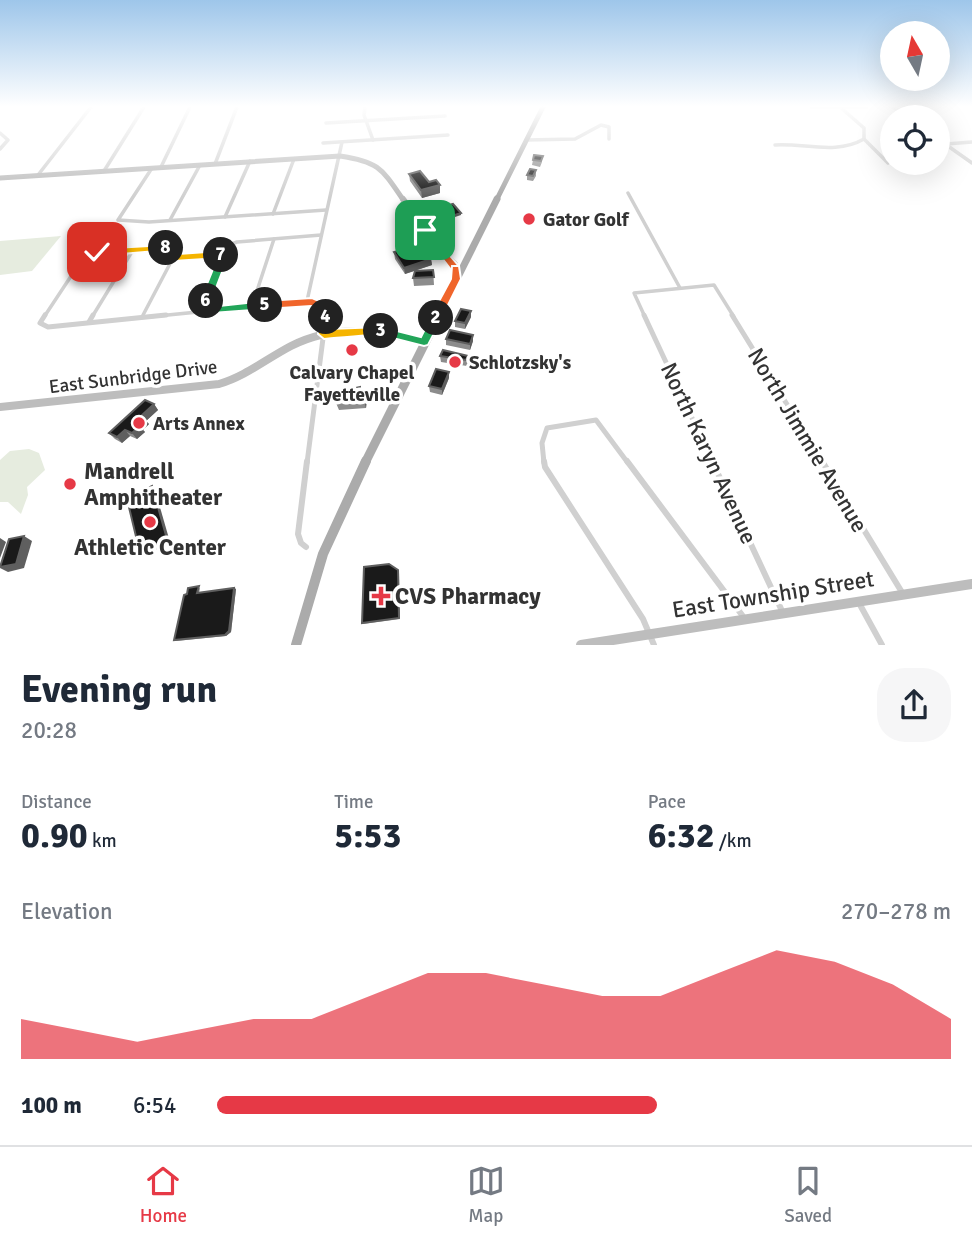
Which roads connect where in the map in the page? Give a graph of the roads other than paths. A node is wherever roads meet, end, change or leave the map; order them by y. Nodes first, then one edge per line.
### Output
1 (68, 137) edge
2 (125, 137) edge
3 (175, 137) edge
4 (225, 137) edge
5 (372, 137) edge
6 (417, 137) edge
7 (527, 137) edge
8 (580, 137) edge
9 (864, 139) joint
10 (373, 140) junction
11 (525, 140) junction
12 (342, 142) junction
13 (972, 142) edge
14 (323, 143) dead end
15 (950, 144) edge
16 (775, 145) dead end
17 (950, 148) edge
18 (880, 155) edge
19 (340, 156) junction
20 (294, 158) junction
21 (250, 161) junction
22 (972, 163) edge
23 (200, 164) junction
24 (215, 164) junction
25 (161, 167) junction
26 (152, 168) junction
27 (104, 171) junction
28 (38, 175) junction
29 (0, 178) edge
30 (628, 193) dead end
31 (327, 210) junction
32 (273, 214) junction
33 (225, 217) junction
34 (169, 220) junction
35 (321, 235) junction
36 (274, 239) junction
37 (133, 250) junction
38 (224, 254) junction
39 (447, 256) junction
40 (173, 258) junction
41 (466, 261) junction
42 (456, 279) junction
43 (680, 288) junction
44 (307, 301) junction
45 (252, 306) junction
46 (202, 312) junction
47 (142, 317) junction
48 (89, 323) junction
49 (324, 334) junction
50 (424, 342) junction
51 (0, 407) edge
52 (306, 547) dead end
53 (972, 584) edge
54 (903, 594) junction
55 (858, 602) junction
56 (783, 614) junction
57 (745, 620) junction
58 (652, 639) edge
59 (296, 645) edge
60 (581, 645) edge
61 (882, 645) edge

1 - 28 street
2 - 27 street
3 - 25 street
4 - 24 street
5 - 10 street
6 - 10 street
7 - 11 main road
8 - 11 street
9 - 16 street
9 - 18 street
10 - 12 street
11 - 41 main road
12 - 14 street
12 - 19 street
13 - 15 street
17 - 22 street
19 - 20 street
19 - 31 street
19 - 39 street
20 - 21 street
20 - 32 street
21 - 24 street
21 - 33 street
23 - 24 street
23 - 25 street
23 - 34 street
25 - 26 street
26 - 27 street
26 - 34 street
27 - 28 street
28 - 29 street
30 - 43 street
31 - 32 street
31 - 35 street
32 - 33 street
33 - 34 street
35 - 36 street
35 - 44 street
36 - 38 street
36 - 45 street
37 - 40 street
37 - 48 street
37 - 48 street
38 - 40 street
38 - 46 street
39 - 41 street
39 - 42 street
40 - 47 street
41 - 42 main road
42 - 50 main road
43 - 54 street, North Jimmie Avenue
43 - 56 street, North Karyn Avenue
44 - 45 street
44 - 49 street
45 - 46 street
46 - 47 street
47 - 48 street
49 - 50 street, East Sunbridge Drive
49 - 51 street, East Sunbridge Drive
49 - 52 street
50 - 59 main road
53 - 54 street, East Township Street
54 - 55 street, East Township Street
55 - 56 street, East Township Street
55 - 61 street
56 - 57 street, East Township Street
57 - 58 street, East Township Street
57 - 58 street
58 - 60 street, East Township Street

